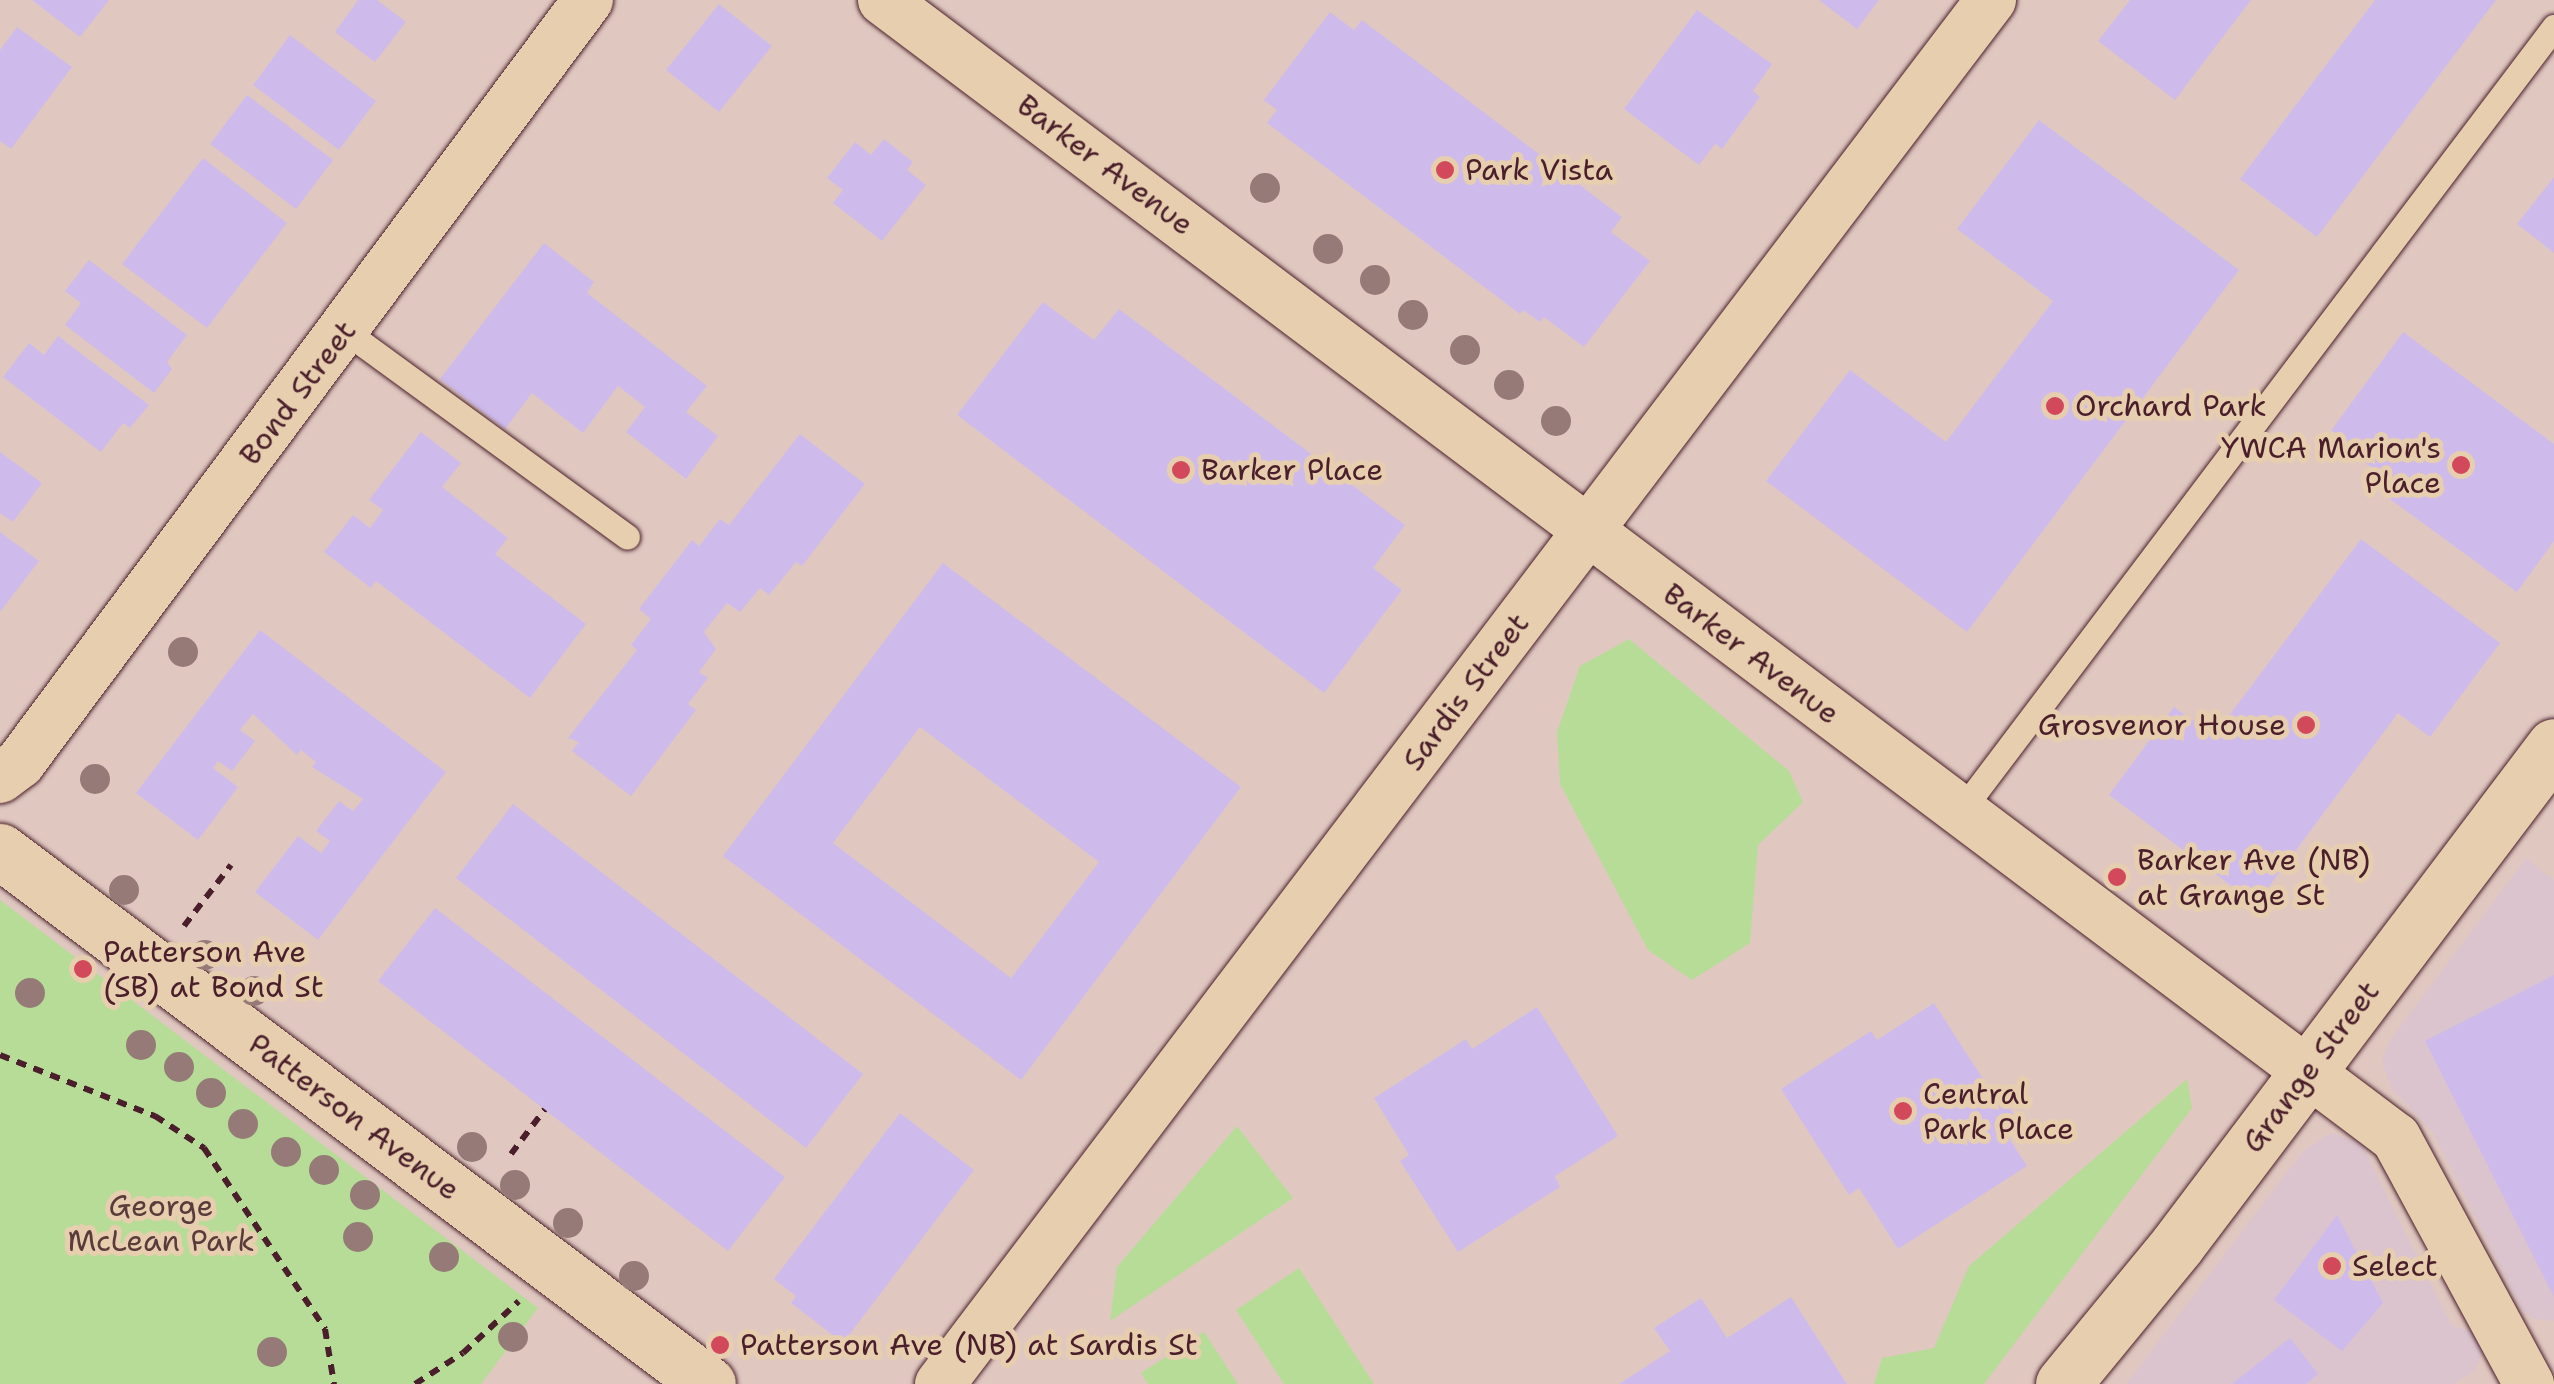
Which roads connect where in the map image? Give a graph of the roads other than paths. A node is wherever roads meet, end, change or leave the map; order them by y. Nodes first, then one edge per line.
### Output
1 (588, 0) edge
2 (884, 0) edge
3 (1991, 0) edge
4 (2554, 27) edge
5 (345, 331) junction
6 (1586, 530) junction
7 (627, 538) dead end
8 (2554, 746) edge
9 (0, 778) edge
10 (1961, 811) junction
11 (0, 852) edge
12 (2306, 1072) junction
13 (2093, 1361) edge
14 (708, 1384) edge
15 (940, 1384) edge
16 (2063, 1384) edge
17 (2529, 1384) edge

1 - 5 street, Bond Street
2 - 6 street, Barker Avenue
3 - 6 street, Sardis Street
4 - 10 lane
5 - 7 lane
5 - 9 street, Bond Street
6 - 10 street, Barker Avenue
6 - 15 street, Sardis Street
8 - 12 street, Grange Street
10 - 12 street, Barker Avenue
11 - 14 street, Patterson Avenue
12 - 13 street, Grange Street
12 - 17 street, Barker Avenue
13 - 16 street, Grange Street

